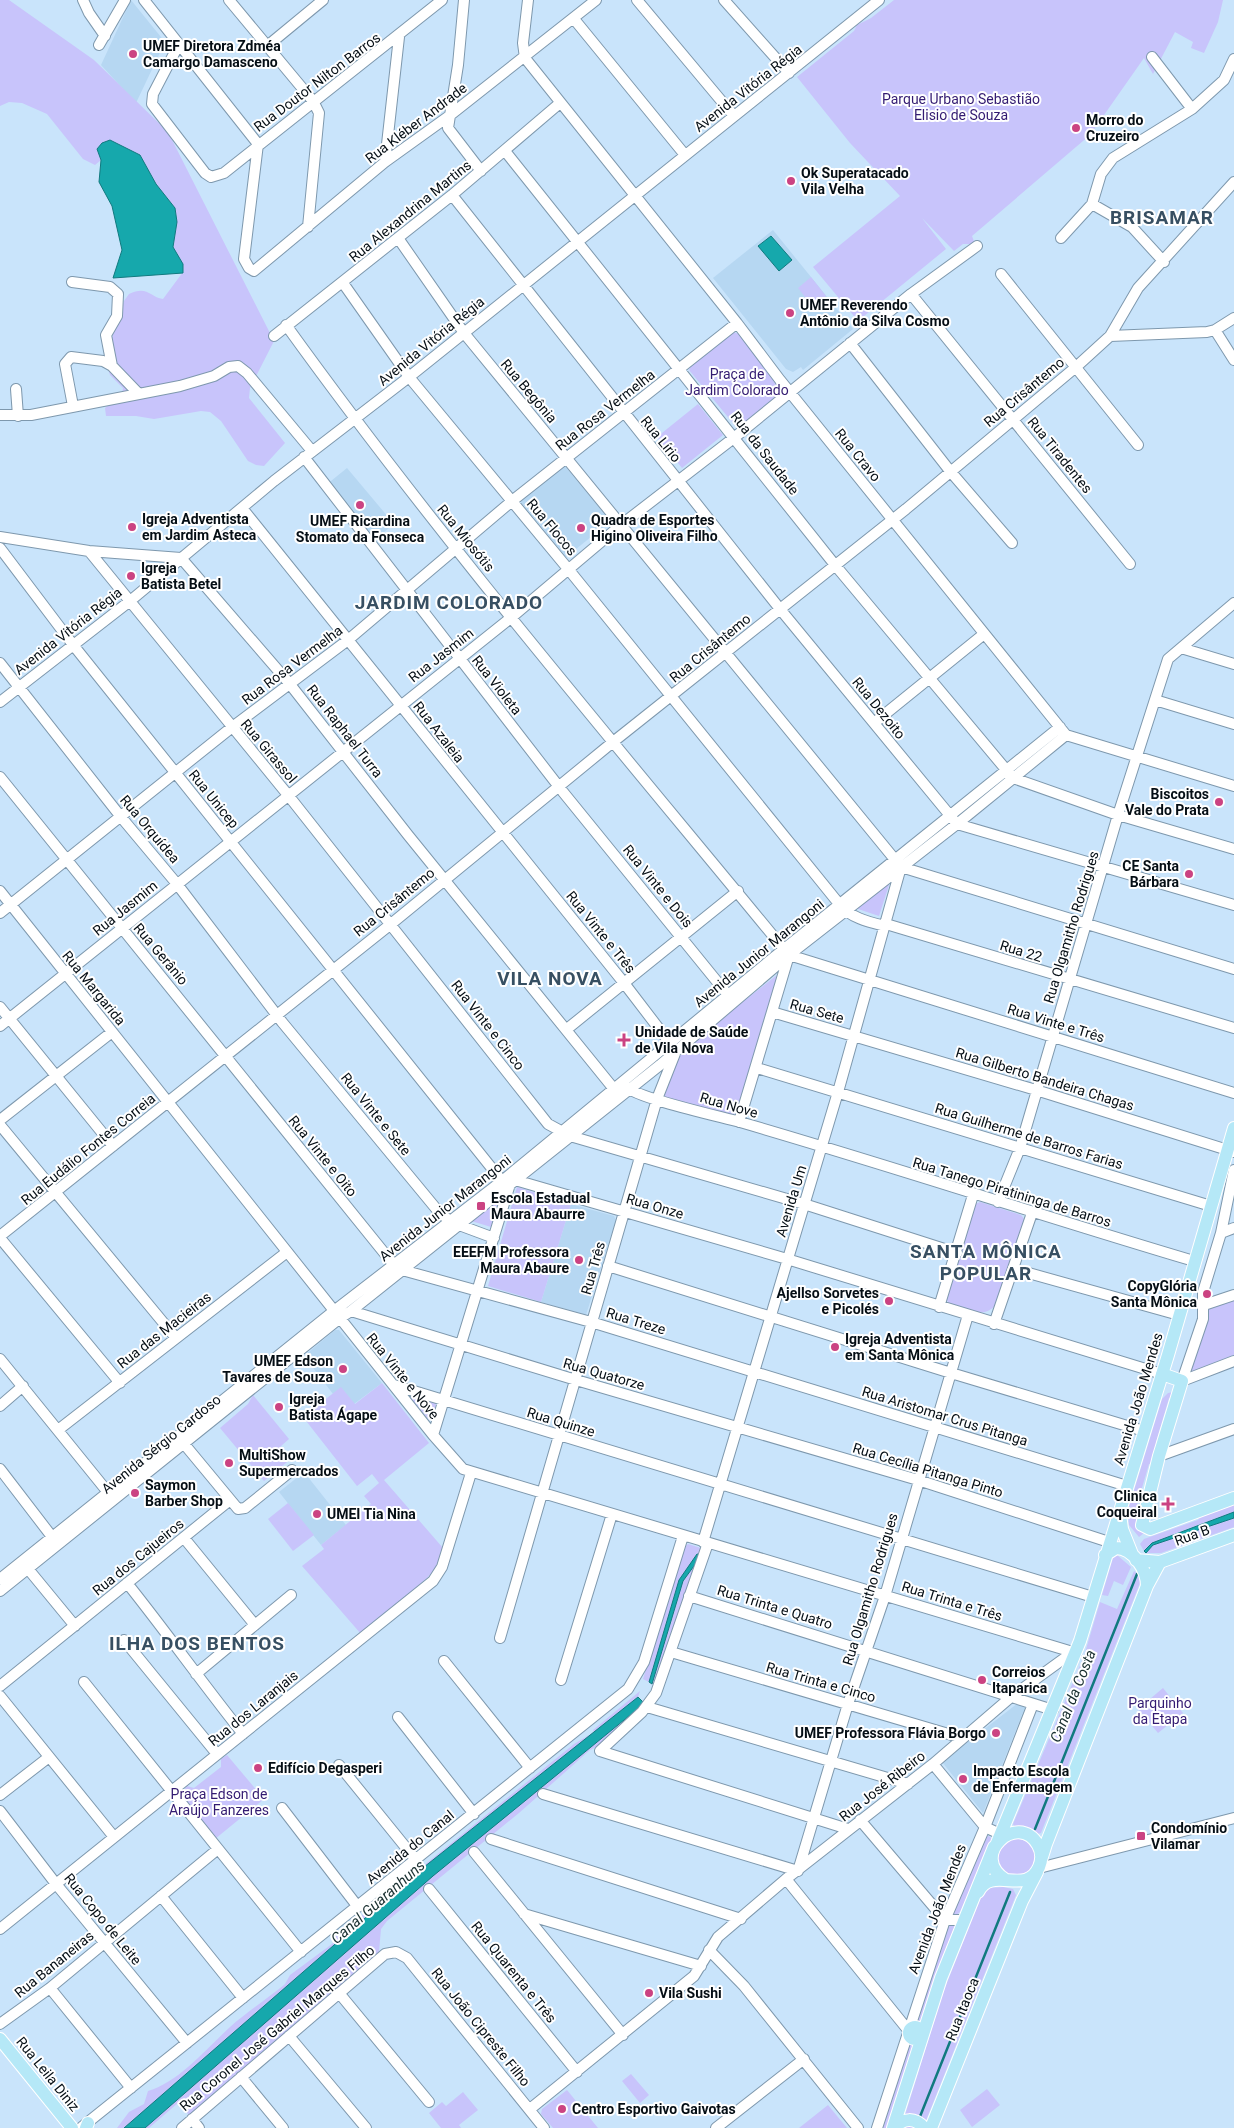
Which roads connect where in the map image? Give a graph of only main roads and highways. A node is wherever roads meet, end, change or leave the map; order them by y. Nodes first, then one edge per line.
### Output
1 (1234, 1128) edge
2 (1231, 1151) edge
3 (1162, 1374) junction
4 (1234, 1498) edge
5 (1120, 1504) junction
6 (1234, 1535) edge
7 (1107, 1548) junction
8 (1134, 1557) junction
9 (1160, 1562) junction
10 (1147, 1586) junction
11 (997, 1841) junction
12 (1039, 1867) junction
13 (1010, 1881) junction
14 (1022, 1902) junction
15 (969, 1907) junction
16 (0, 2039) edge
17 (72, 2128) edge
18 (893, 2128) edge
19 (924, 2128) edge
20 (931, 2128) edge

1 - 2 main road, Avenida João Mendes
2 - 3 main road, Avenida João Mendes
3 - 4 main road
3 - 5 main road, Avenida João Mendes
5 - 7 main road, Avenida João Mendes
5 - 8 main road
6 - 9 main road, Rua B
7 - 8 main road
7 - 11 main road, Avenida João Mendes
8 - 9 main road
8 - 10 main road
9 - 10 main road, Rua Itaoca
10 - 12 main road, Rua Itaoca
11 - 12 main road
11 - 13 main road
11 - 15 main road, Avenida João Mendes
12 - 13 main road
12 - 14 main road, Rua Itaoca
13 - 14 main road
13 - 15 main road
14 - 20 main road, Rua Itaoca
15 - 18 main road, Avenida João Mendes
16 - 17 main road, Rua Leila Diniz
18 - 19 main road

